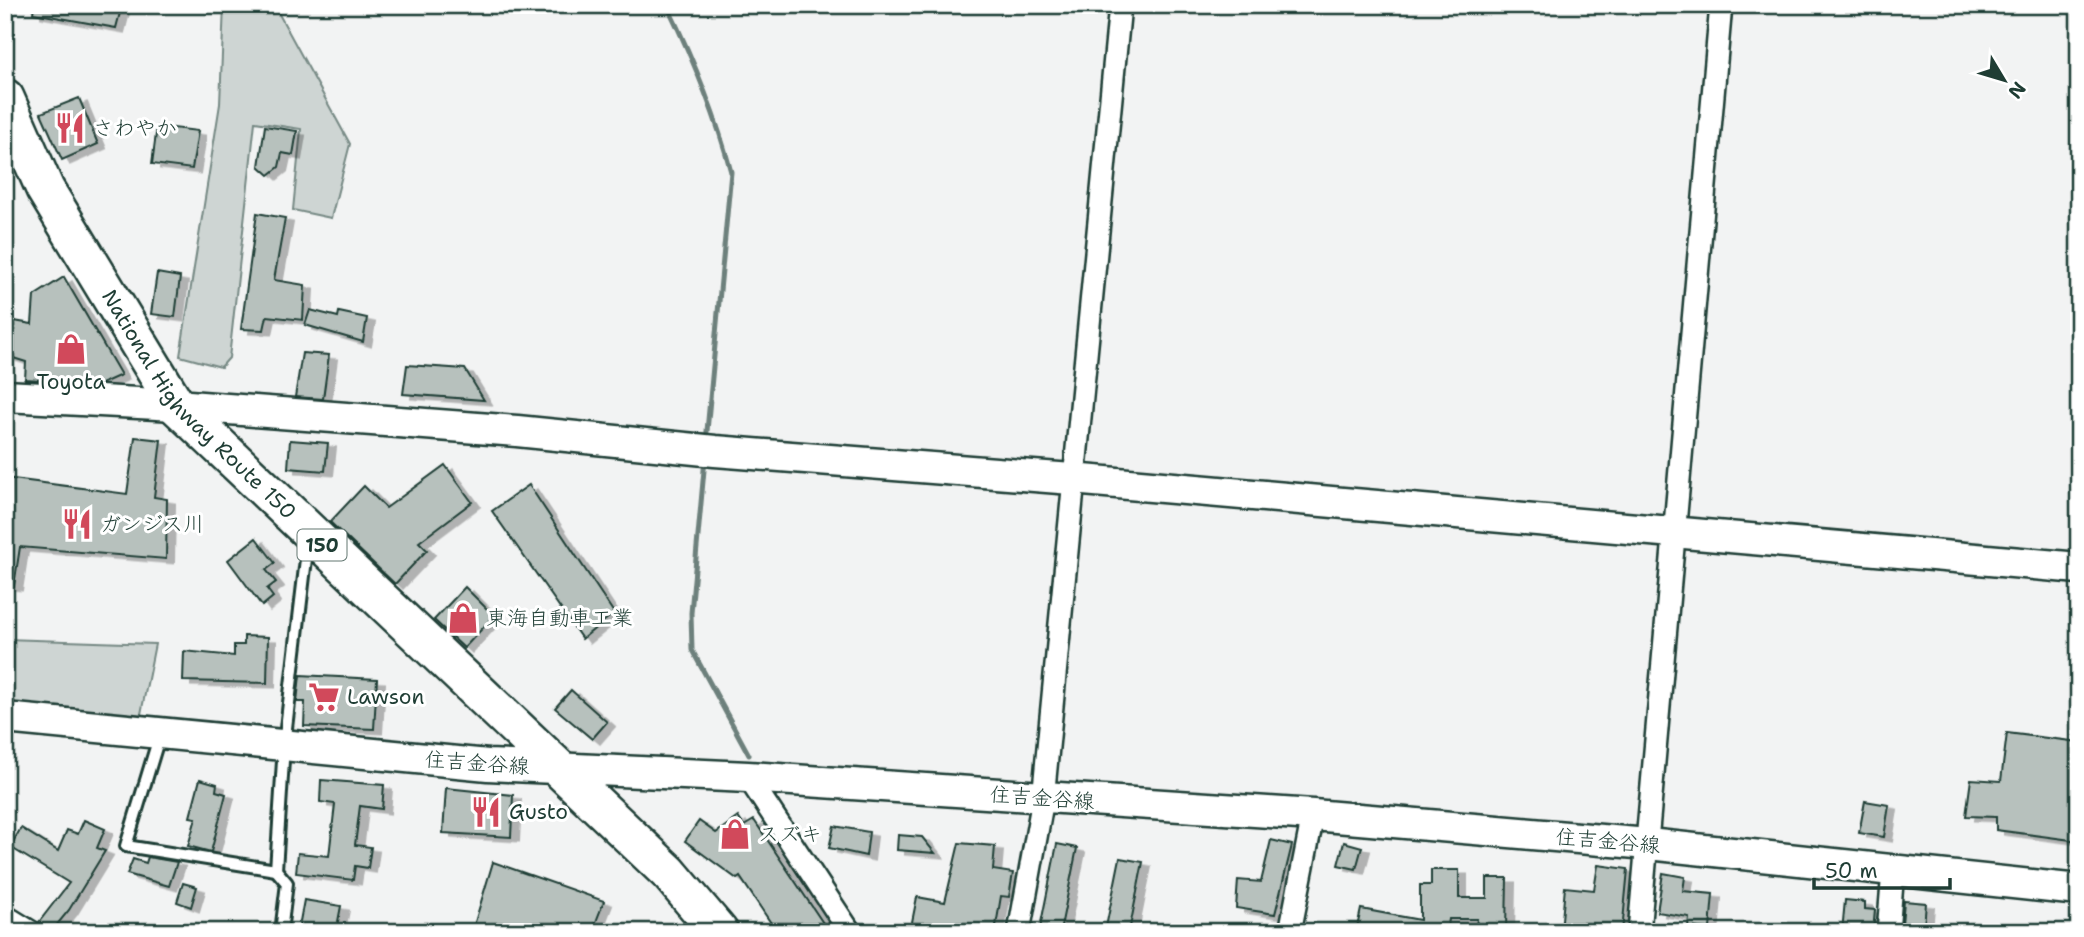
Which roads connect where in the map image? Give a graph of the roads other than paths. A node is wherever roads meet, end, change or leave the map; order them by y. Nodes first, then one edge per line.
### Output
1 (1119, 5) edge
2 (1721, 5) edge
3 (5, 98) edge
4 (5, 396) edge
5 (176, 405) junction
6 (1072, 479) junction
7 (309, 533) junction
8 (1674, 533) junction
9 (2079, 568) edge
10 (5, 718) edge
11 (160, 732) junction
12 (284, 745) junction
13 (555, 767) junction
14 (748, 777) junction
15 (1043, 799) junction
16 (1313, 815) junction
17 (1648, 844) junction
18 (276, 870) junction
19 (1893, 871) junction
20 (2079, 890) edge
21 (5, 916) edge
22 (32, 932) edge
23 (281, 932) edge
24 (719, 932) edge
25 (850, 932) edge
26 (1019, 932) edge
27 (1290, 932) edge
28 (1639, 932) edge
29 (1888, 932) edge

1 - 6 street
2 - 8 street
3 - 5 highway, National Highway Route 150 / 150
4 - 5 main road
5 - 6 main road
5 - 7 highway, National Highway Route 150 / 150
6 - 8 main road
6 - 15 street
7 - 12 lane
7 - 13 highway, National Highway Route 150 / 150
8 - 9 main road
8 - 17 street
10 - 11 main road, 住吉金谷線
11 - 12 main road, 住吉金谷線
11 - 18 lane
12 - 13 main road, 住吉金谷線
12 - 18 lane
13 - 14 main road, 住吉金谷線
13 - 24 highway, National Highway Route 150 / 150
14 - 15 main road, 住吉金谷線
14 - 25 street
15 - 16 main road, 住吉金谷線
15 - 26 street
16 - 17 main road, 住吉金谷線
16 - 27 street
17 - 19 main road, 住吉金谷線
17 - 28 street
18 - 23 lane
19 - 20 main road, 住吉金谷線
19 - 29 street
21 - 22 street

